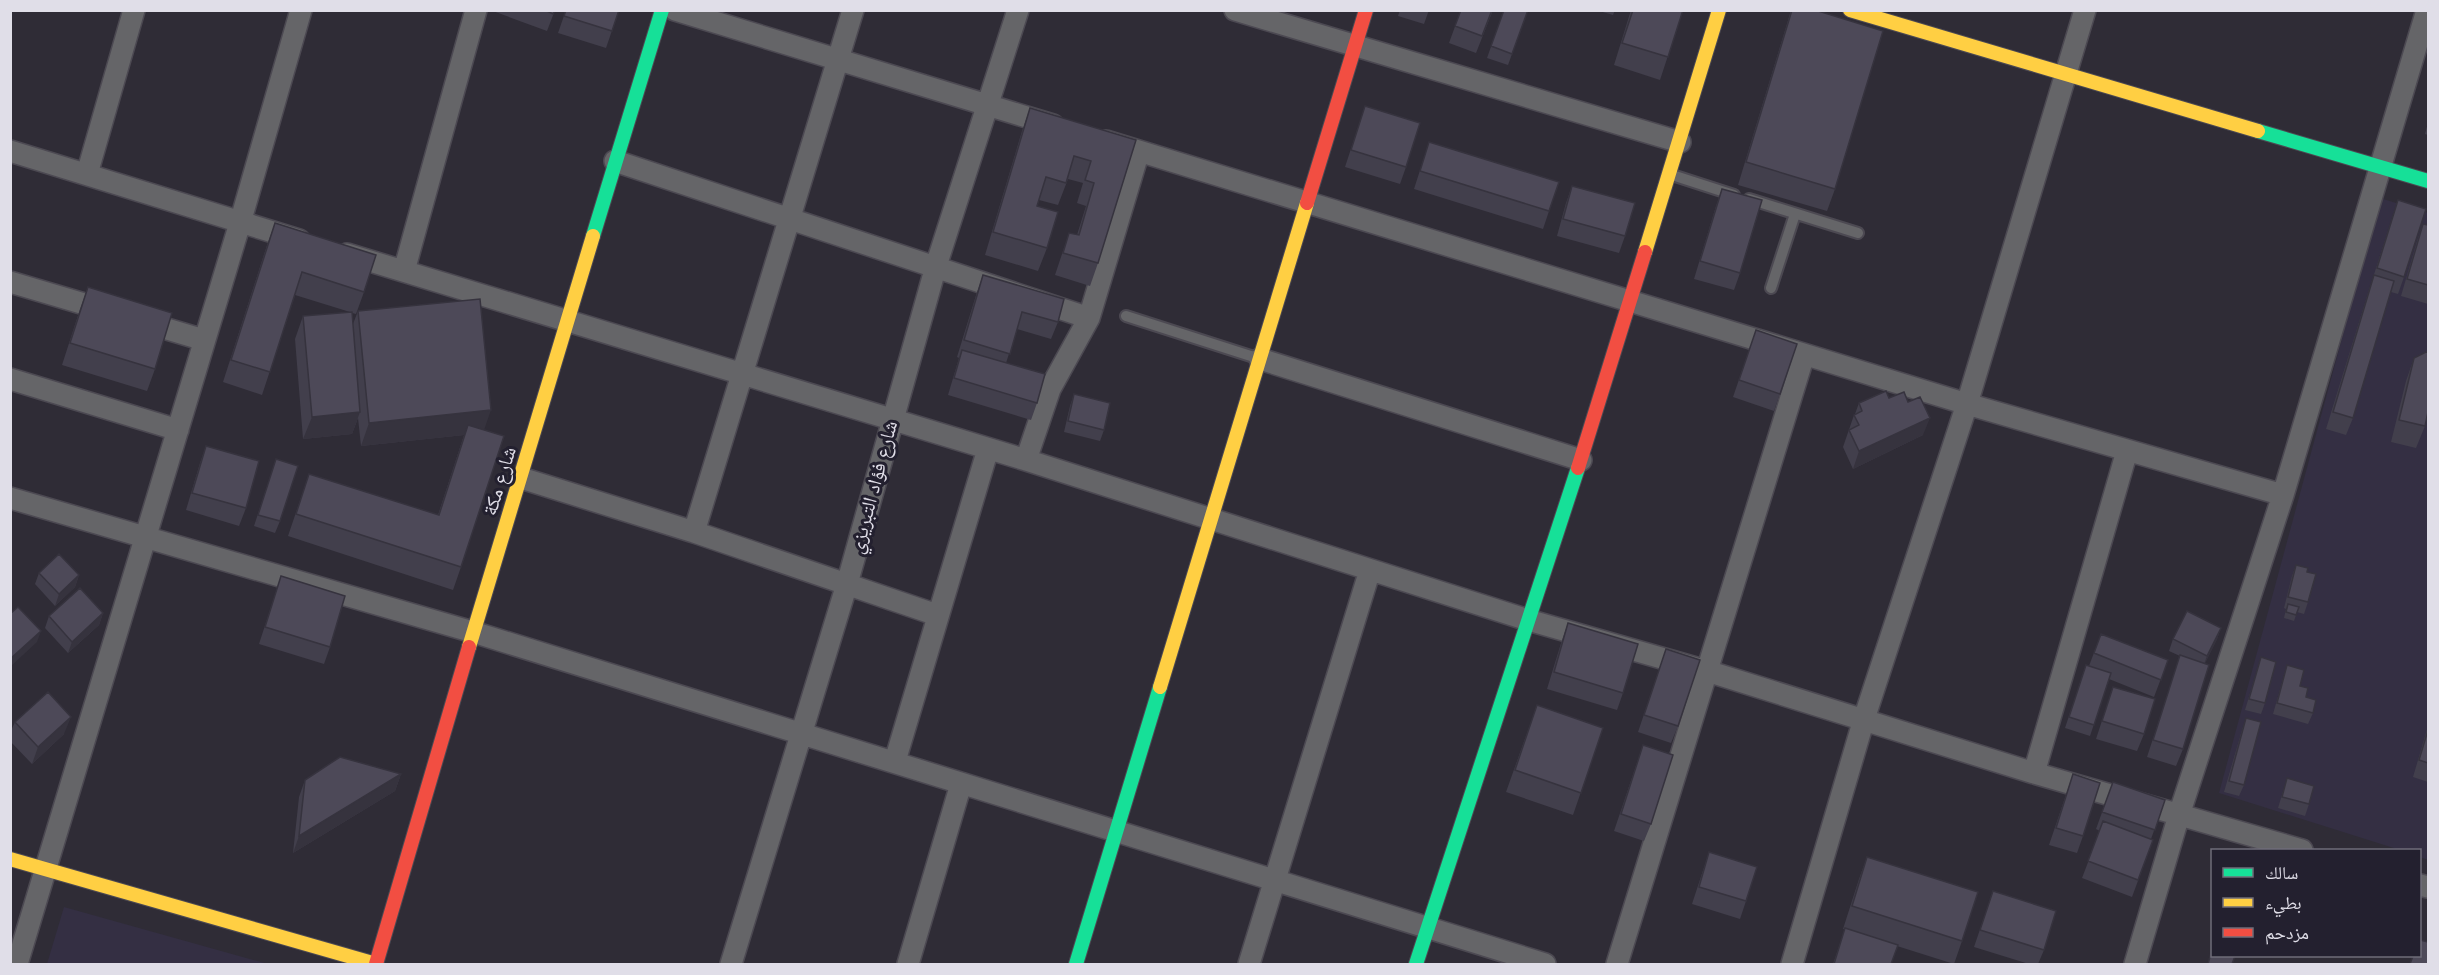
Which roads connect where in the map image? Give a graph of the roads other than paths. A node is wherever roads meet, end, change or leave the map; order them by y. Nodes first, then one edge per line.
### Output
1 (134, 10) edge
2 (301, 10) edge
3 (476, 10) edge
4 (662, 10) edge
5 (675, 10) edge
6 (853, 10) edge
7 (1018, 10) edge
8 (1235, 10) edge
9 (1366, 10) edge
10 (1719, 10) edge
11 (1850, 10) edge
12 (2085, 10) edge
13 (2427, 10) edge
14 (1356, 47) junction
15 (837, 60) junction
16 (2065, 75) junction
17 (988, 106) junction
18 (1680, 142) junction
19 (10, 151) edge
20 (1139, 151) junction
21 (615, 161) junction
22 (2380, 166) junction
23 (87, 174) junction
24 (1669, 174) junction
25 (2428, 181) edge
26 (1309, 204) junction
27 (1795, 214) junction
28 (790, 220) junction
29 (240, 223) junction
30 (1858, 233) dead end
31 (936, 266) junction
32 (404, 271) junction
33 (10, 282) edge
34 (1771, 288) dead end
35 (1630, 303) junction
36 (1126, 316) dead end
37 (1089, 318) junction
38 (570, 320) junction
39 (204, 340) junction
40 (1804, 355) junction
41 (1260, 358) junction
42 (744, 374) junction
43 (10, 379) edge
44 (1966, 404) junction
45 (891, 421) junction
46 (178, 430) junction
47 (988, 449) junction
48 (2127, 451) junction
49 (1026, 460) junction
50 (1581, 460) junction
51 (521, 478) junction
52 (2283, 495) junction
53 (10, 498) edge
54 (1210, 519) junction
55 (694, 532) junction
56 (145, 539) junction
57 (1370, 570) junction
58 (847, 584) junction
59 (937, 615) junction
60 (1528, 620) junction
61 (473, 632) junction
62 (1707, 671) junction
63 (1864, 718) junction
64 (800, 734) junction
65 (895, 761) junction
66 (2034, 773) junction
67 (961, 784) junction
68 (2179, 815) junction
69 (1116, 830) junction
70 (2298, 849) edge
71 (10, 859) edge
72 (47, 869) junction
73 (1274, 879) junction
74 (1426, 928) junction
75 (17, 964) edge
76 (376, 964) edge
77 (731, 964) edge
78 (908, 964) edge
79 (1076, 964) edge
80 (1249, 964) edge
81 (1416, 964) edge
82 (1545, 964) edge
83 (1617, 964) edge
84 (1792, 964) edge
85 (2135, 964) edge

1 - 23 street
2 - 29 street
3 - 32 street
4 - 21 main road, شارع مكة
5 - 15 street
6 - 15 street
7 - 17 street, شارع فؤاد التبريزي
8 - 14 street
9 - 14 main road
10 - 18 main road
11 - 16 main road
12 - 16 street
13 - 22 street
14 - 18 street
14 - 26 main road
15 - 17 street
15 - 28 street
16 - 22 main road
16 - 44 street
17 - 20 street
17 - 31 street, شارع فؤاد التبريزي
18 - 24 main road
19 - 23 street
20 - 26 street
20 - 37 street
21 - 28 street
21 - 38 main road, شارع مكة
22 - 25 main road
22 - 52 street
23 - 29 street
24 - 27 lane
24 - 35 main road
26 - 35 street
26 - 41 main road
27 - 30 lane
27 - 34 lane
28 - 31 street
28 - 42 street
29 - 32 street
29 - 39 street
31 - 37 street
31 - 45 street, شارع فؤاد التبريزي
32 - 38 street
33 - 39 street
35 - 40 street
35 - 50 main road
36 - 41 lane
37 - 49 street
38 - 42 street
38 - 51 main road, شارع مكة
39 - 46 street
40 - 44 street
40 - 62 street
41 - 50 street
41 - 54 main road
42 - 45 street
42 - 55 street
43 - 46 street
44 - 48 street
44 - 63 street
45 - 47 street
45 - 58 street, شارع فؤاد التبريزي
46 - 56 street
47 - 49 street
47 - 59 street
48 - 52 street
48 - 66 street
49 - 54 street
50 - 60 main road
51 - 55 street
51 - 61 main road, شارع مكة
52 - 68 street
53 - 56 street
54 - 57 street
54 - 69 main road
55 - 58 street
56 - 61 street
56 - 72 street
57 - 60 street
57 - 73 street
58 - 59 street
58 - 64 street, شارع فؤاد التبريزي
59 - 65 street
60 - 62 street
60 - 74 main road
61 - 64 street
61 - 76 main road, شارع مكة
62 - 63 street
62 - 83 street
63 - 66 street
63 - 84 street
64 - 65 street
64 - 77 street, شارع فؤاد التبريزي
65 - 67 street
66 - 68 street
67 - 69 street
67 - 78 street
68 - 70 street
68 - 85 street
69 - 73 street
69 - 79 main road
71 - 72 main road
72 - 75 street
72 - 76 main road
73 - 74 street
73 - 80 street
74 - 81 main road
74 - 82 street

